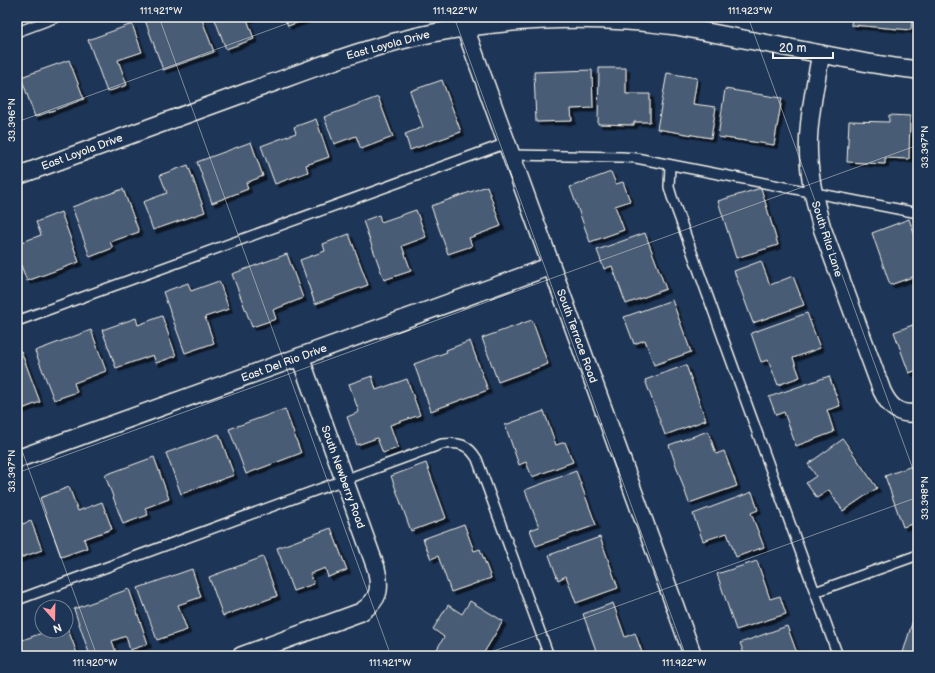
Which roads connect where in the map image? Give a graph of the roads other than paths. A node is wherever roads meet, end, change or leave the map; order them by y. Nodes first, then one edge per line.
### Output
1 (57, 17) edge
2 (463, 22) edge
3 (17, 32) edge
4 (821, 54) junction
5 (918, 70) edge
6 (509, 149) junction
7 (670, 165) junction
8 (17, 176) edge
9 (813, 193) junction
10 (918, 212) edge
11 (551, 266) junction
12 (17, 321) edge
13 (300, 357) junction
14 (918, 413) edge
15 (17, 459) edge
16 (345, 480) junction
17 (918, 554) edge
18 (815, 592) junction
19 (17, 600) edge
20 (241, 656) edge
21 (549, 656) edge
22 (693, 656) edge
23 (838, 656) edge

1 - 3 lane
2 - 4 street, East Loyola Drive
2 - 6 street, South Terrace Road
2 - 8 street, East Loyola Drive
4 - 5 street, East Loyola Drive
4 - 9 street, South Rita Lane
6 - 7 lane
6 - 11 street, South Terrace Road
6 - 12 lane
7 - 9 lane
7 - 18 lane
9 - 10 lane
9 - 14 street, South Rita Lane
11 - 13 street, East Del Rio Drive
11 - 22 street, South Terrace Road
13 - 15 street, East Del Rio Drive
13 - 16 street, South Newberry Road
16 - 19 lane
16 - 20 street, South Newberry Road
16 - 21 lane
17 - 18 lane
18 - 23 lane

